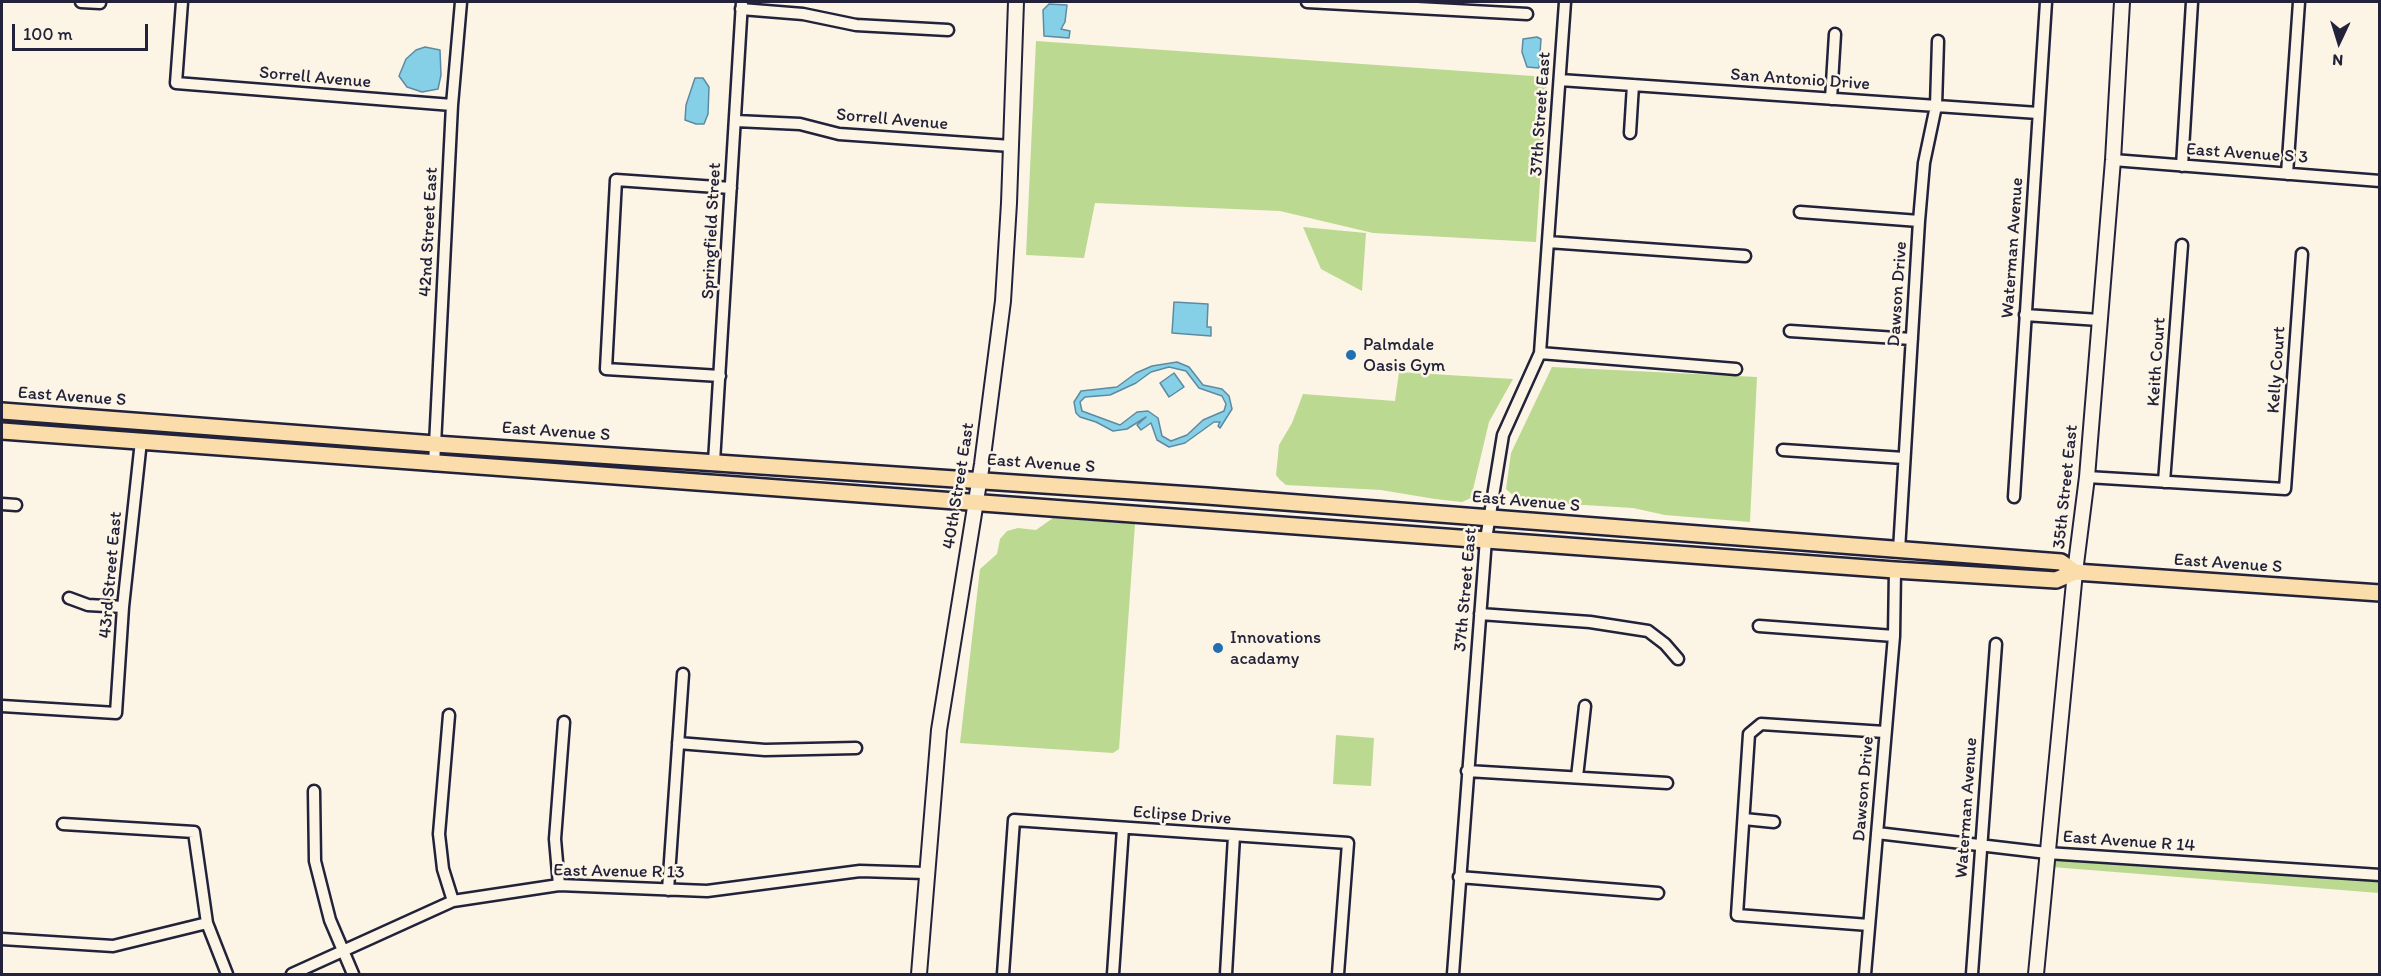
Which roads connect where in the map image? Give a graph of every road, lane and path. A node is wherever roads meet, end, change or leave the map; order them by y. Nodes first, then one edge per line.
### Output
1 (81, 2) edge
2 (182, 2) edge
3 (461, 2) edge
4 (1016, 2) edge
5 (1307, 2) edge
6 (1565, 2) edge
7 (2046, 2) edge
8 (2122, 2) edge
9 (2192, 2) edge
10 (2299, 2) edge
11 (100, 3) edge
12 (742, 5) edge
13 (1425, 5) edge
14 (1527, 14) dead end
15 (948, 30) dead end
16 (1835, 34) dead end
17 (1938, 41) dead end
18 (1560, 80) junction
19 (1633, 85) junction
20 (1830, 99) junction
21 (452, 105) junction
22 (1936, 106) junction
23 (2038, 113) junction
24 (735, 121) junction
25 (1630, 133) dead end
26 (1011, 146) junction
27 (2113, 160) junction
28 (2182, 166) junction
29 (2287, 174) junction
30 (2379, 181) edge
31 (731, 188) junction
32 (1800, 213) dead end
33 (1919, 221) junction
34 (1548, 242) junction
35 (2182, 245) dead end
36 (2302, 254) dead end
37 (1745, 256) dead end
38 (2025, 315) junction
39 (2099, 320) junction
40 (1790, 331) dead end
41 (1912, 339) junction
42 (1540, 353) junction
43 (1736, 369) dead end
44 (720, 376) junction
45 (2, 411) edge
46 (2, 431) edge
47 (141, 441) junction
48 (435, 444) junction
49 (1783, 450) dead end
50 (1904, 458) junction
51 (714, 462) junction
52 (434, 465) junction
53 (2087, 477) junction
54 (978, 479) junction
55 (2164, 482) junction
56 (2014, 497) dead end
57 (974, 502) junction
58 (2, 504) edge
59 (16, 505) dead end
60 (1488, 519) junction
61 (1486, 539) junction
62 (1899, 550) junction
63 (1895, 570) junction
64 (2075, 572) junction
65 (2379, 593) edge
66 (69, 598) dead end
67 (123, 608) junction
68 (1480, 614) junction
69 (1759, 626) dead end
70 (1894, 636) junction
71 (1996, 644) dead end
72 (1678, 659) dead end
73 (683, 674) dead end
74 (2, 706) edge
75 (1584, 706) dead end
76 (449, 715) dead end
77 (564, 722) dead end
78 (1885, 732) junction
79 (678, 743) junction
80 (856, 748) dead end
81 (1467, 771) junction
82 (1577, 777) junction
83 (1667, 783) dead end
84 (314, 791) dead end
85 (1744, 819) junction
86 (1774, 822) dead end
87 (63, 824) dead end
88 (1123, 828) junction
89 (1877, 833) junction
90 (1234, 836) junction
91 (1980, 847) junction
92 (2047, 854) junction
93 (926, 873) junction
94 (2379, 875) edge
95 (1459, 877) junction
96 (559, 885) junction
97 (668, 890) junction
98 (1658, 893) dead end
99 (453, 901) junction
100 (207, 923) junction
101 (1869, 925) junction
102 (2, 939) edge
103 (342, 951) junction
104 (227, 975) edge
105 (292, 975) edge
106 (353, 975) edge
107 (919, 975) edge
108 (1003, 975) edge
109 (1113, 975) edge
110 (1226, 975) edge
111 (1338, 975) edge
112 (1453, 975) edge
113 (1865, 975) edge
114 (1972, 975) edge
115 (2036, 975) edge

1 - 11 street
2 - 21 street, Sorrell Avenue
3 - 21 street, 42nd Street East
4 - 26 main road, 40th Street East
5 - 13 street
6 - 18 street, 37th Street East
7 - 23 street, Waterman Avenue
8 - 27 main road, 35th Street East
9 - 28 street
10 - 29 street
12 - 15 street
12 - 24 street, Springfield Street
13 - 14 street
16 - 20 street
17 - 22 street, Dawson Drive
18 - 19 street, San Antonio Drive
18 - 34 street, 37th Street East
19 - 20 street, San Antonio Drive
19 - 25 street
20 - 22 street, San Antonio Drive
21 - 48 street, 42nd Street East
22 - 23 street, San Antonio Drive
22 - 33 street, Dawson Drive
23 - 38 street, Waterman Avenue
24 - 26 street, Sorrell Avenue
24 - 31 street, Springfield Street
26 - 54 main road, 40th Street East
27 - 28 street, East Avenue S 3
27 - 39 main road, 35th Street East
28 - 29 street, East Avenue S 3
29 - 30 street, East Avenue S 3
31 - 44 street, Springfield Street
31 - 44 street
32 - 33 street
33 - 41 street, Dawson Drive
34 - 37 street
34 - 42 street, 37th Street East
35 - 55 street, Keith Court
36 - 55 street, Kelly Court
38 - 39 street
38 - 56 street, Waterman Avenue
39 - 53 main road, 35th Street East
40 - 41 street
41 - 50 street, Dawson Drive
42 - 43 street
42 - 60 street, 37th Street East
44 - 51 street, Springfield Street
45 - 48 main road, East Avenue S
46 - 47 main road, East Avenue S
47 - 52 main road, East Avenue S
47 - 67 street, 43rd Street East
48 - 51 main road, East Avenue S
48 - 52 street, 42nd Street East
49 - 50 street
50 - 62 street, Dawson Drive
51 - 54 main road, East Avenue S
52 - 57 main road, East Avenue S
53 - 55 street
53 - 64 main road, 35th Street East
54 - 57 main road, 40th Street East
54 - 60 main road, East Avenue S
57 - 61 main road, East Avenue S
57 - 93 main road, 40th Street East
58 - 59 street
60 - 61 street, 37th Street East
60 - 62 main road, East Avenue S
61 - 63 main road, East Avenue S
61 - 68 street, 37th Street East
62 - 64 main road, East Avenue S
63 - 64 main road, East Avenue S
63 - 70 street, Dawson Drive
64 - 65 main road, East Avenue S
64 - 92 main road, 35th Street East
66 - 67 street
67 - 74 street, 43rd Street East
68 - 72 street
68 - 81 street, 37th Street East
69 - 70 street
70 - 78 street, Dawson Drive
71 - 91 street, Waterman Avenue
73 - 79 street
75 - 82 street
76 - 99 street
77 - 96 street
78 - 85 street
78 - 89 street, Dawson Drive
79 - 80 street
79 - 97 street
81 - 82 street
81 - 95 street, 37th Street East
82 - 83 street
84 - 103 street
85 - 86 street
85 - 101 street
87 - 100 street
88 - 90 street, Eclipse Drive
88 - 108 street, Eclipse Drive
88 - 109 street
89 - 91 street, East Avenue R 14
89 - 101 street, Dawson Drive
90 - 110 street
90 - 111 street, Eclipse Drive
91 - 92 street, East Avenue R 14
91 - 114 street, Waterman Avenue
92 - 94 street, East Avenue R 14
92 - 115 main road, 35th Street East
93 - 97 street, East Avenue R 13
93 - 107 main road, 40th Street East
95 - 98 street
95 - 112 street, 37th Street East
96 - 97 street, East Avenue R 13
96 - 99 street, East Avenue R 13
99 - 103 street, East Avenue R 13
100 - 102 street
100 - 104 street
101 - 113 street, Dawson Drive
103 - 105 street, East Avenue R 13
103 - 106 street

